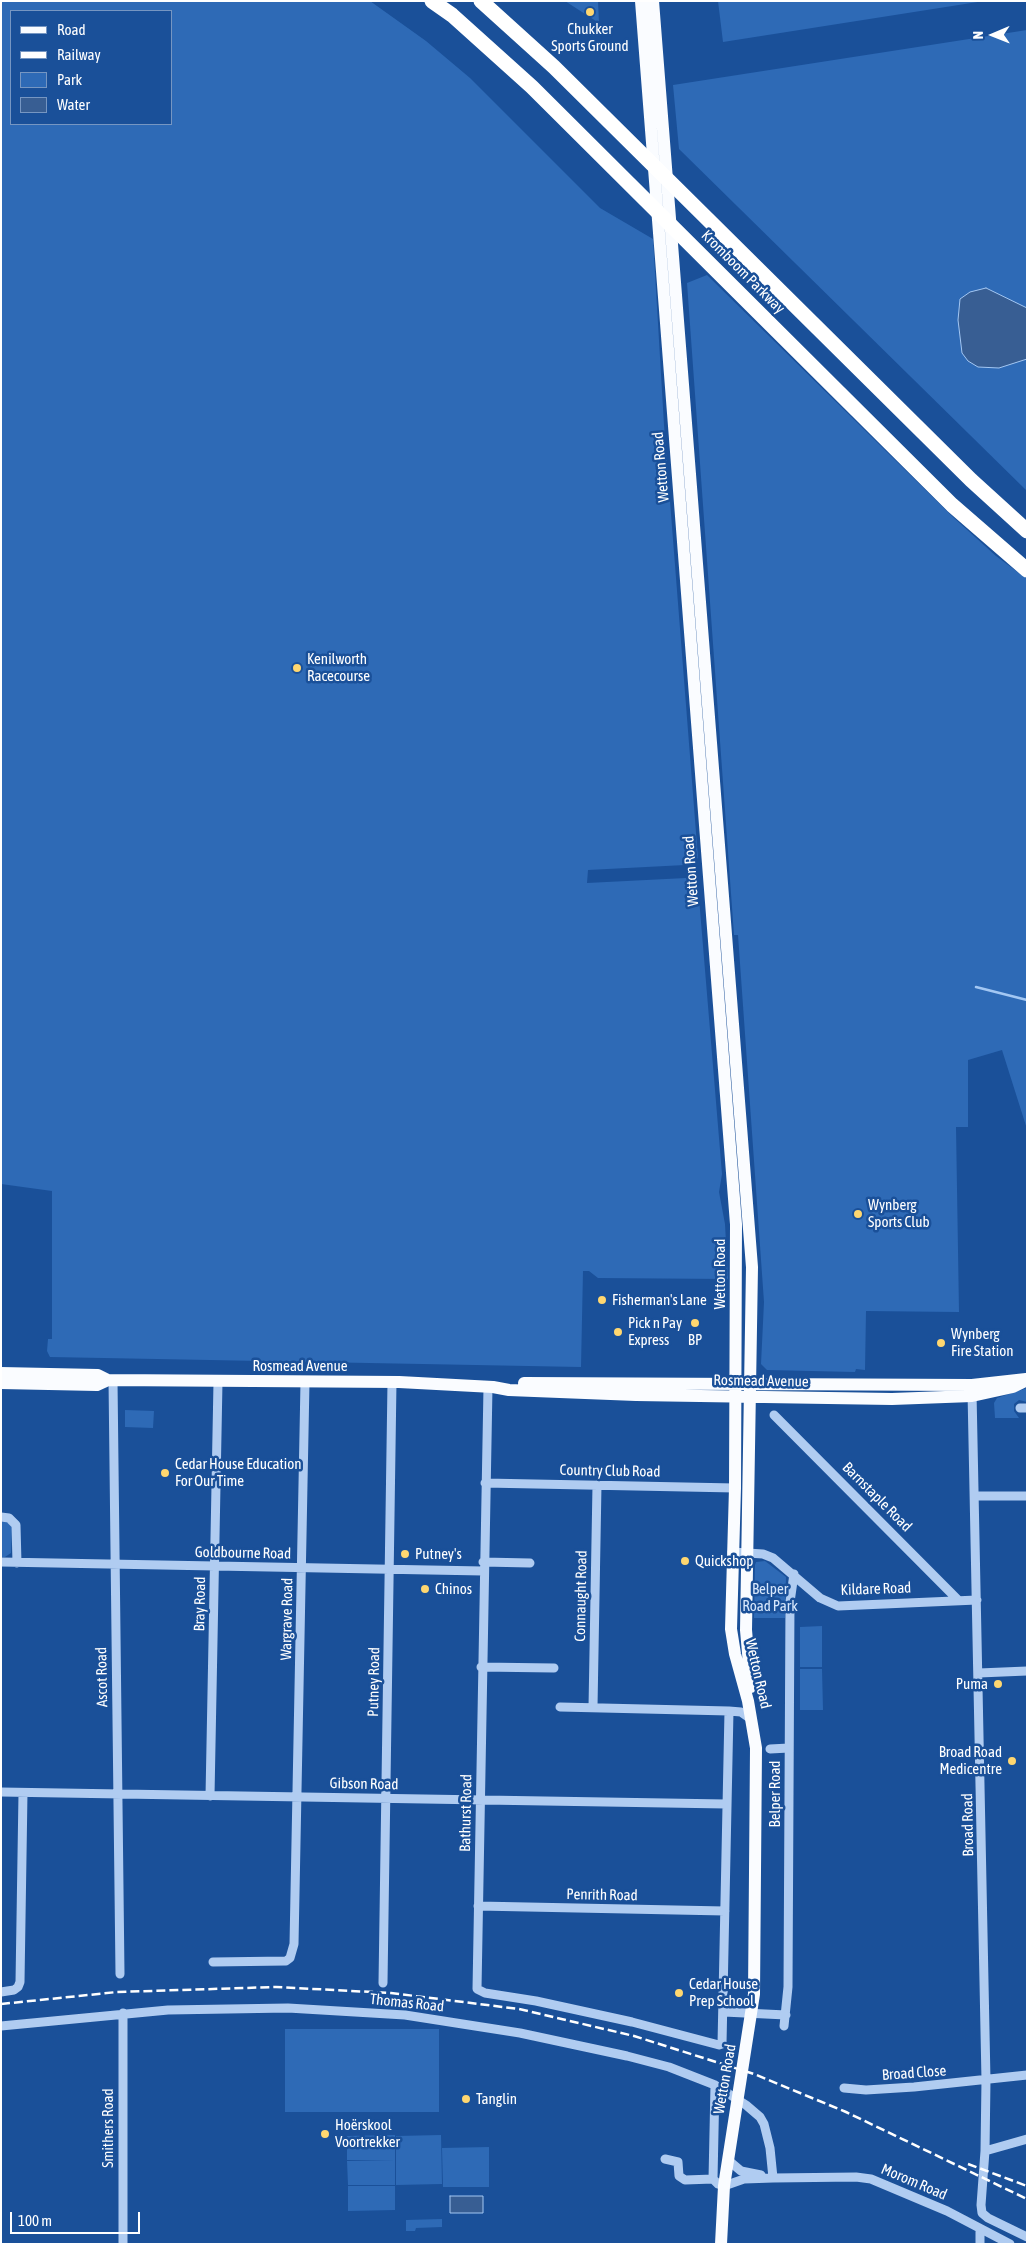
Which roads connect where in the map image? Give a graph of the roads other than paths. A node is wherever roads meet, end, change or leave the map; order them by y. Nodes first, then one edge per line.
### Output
1 (432, 1) edge
2 (481, 1) edge
3 (640, 1) edge
4 (652, 1) edge
5 (655, 111) junction
6 (669, 282) junction
7 (1027, 531) edge
8 (1027, 570) edge
9 (1, 1373) edge
10 (1027, 1379) edge
11 (111, 1380) junction
12 (218, 1382) junction
13 (305, 1382) junction
14 (392, 1382) junction
15 (1, 1383) edge
16 (490, 1387) junction
17 (972, 1390) junction
18 (736, 1391) junction
19 (750, 1391) junction
20 (774, 1415) dead end
21 (484, 1482) junction
22 (597, 1485) junction
23 (735, 1488) junction
24 (975, 1496) junction
25 (1027, 1496) edge
26 (1, 1517) edge
27 (732, 1552) junction
28 (747, 1553) junction
29 (1, 1562) edge
30 (17, 1563) junction
31 (530, 1563) dead end
32 (115, 1565) junction
33 (214, 1567) junction
34 (483, 1567) junction
35 (302, 1568) junction
36 (389, 1570) junction
37 (794, 1574) junction
38 (958, 1600) junction
39 (978, 1600) junction
40 (481, 1667) junction
41 (554, 1668) dead end
42 (1027, 1671) edge
43 (979, 1672) junction
44 (748, 1701) junction
45 (560, 1707) dead end
46 (593, 1707) junction
47 (729, 1711) junction
48 (751, 1719) junction
49 (755, 1737) junction
50 (789, 1748) junction
51 (770, 1749) dead end
52 (1, 1792) edge
53 (23, 1793) junction
54 (117, 1795) junction
55 (210, 1796) junction
56 (297, 1798) junction
57 (386, 1798) junction
58 (480, 1800) junction
59 (726, 1804) junction
60 (478, 1906) junction
61 (725, 1911) junction
62 (213, 1962) dead end
63 (120, 1974) dead end
64 (383, 1982) dead end
65 (1, 1992) edge
66 (724, 2012) junction
67 (123, 2013) junction
68 (786, 2015) junction
69 (1, 2026) edge
70 (784, 2026) dead end
71 (721, 2044) joint
72 (1027, 2075) edge
73 (986, 2080) junction
74 (715, 2085) junction
75 (844, 2088) dead end
76 (1027, 2139) edge
77 (770, 2148) junction
78 (985, 2151) junction
79 (665, 2160) dead end
80 (728, 2160) junction
81 (753, 2173) junction
82 (773, 2178) junction
83 (718, 2183) junction
84 (980, 2229) junction
85 (1027, 2237) edge
86 (123, 2244) edge
87 (721, 2244) edge
88 (980, 2244) edge
89 (1010, 2244) edge

1 - 8 highway, Kromboom Parkway
2 - 7 highway, Kromboom Parkway
3 - 5 main road, Wetton Road
4 - 5 main road, Wetton Road
5 - 6 main road, Wetton Road
6 - 18 main road, Wetton Road
6 - 19 main road, Wetton Road
9 - 11 main road, Rosmead Avenue
10 - 17 main road, Rosmead Avenue
11 - 12 main road, Rosmead Avenue
11 - 15 main road, Rosmead Avenue
11 - 32 street, Ascot Road
12 - 13 main road, Rosmead Avenue
12 - 33 street, Bray Road
13 - 14 main road, Rosmead Avenue
13 - 35 street, Wargrave Road
14 - 16 main road, Rosmead Avenue
14 - 36 street, Putney Road
16 - 18 main road, Rosmead Avenue
16 - 21 street, Bathurst Road
17 - 19 main road, Rosmead Avenue
17 - 24 street, Broad Road
18 - 19 main road, Rosmead Avenue
18 - 23 main road, Wetton Road
19 - 28 main road, Wetton Road
20 - 38 street, Barnstaple Road
21 - 22 street, Country Club Road
21 - 34 street, Bathurst Road
22 - 23 street, Country Club Road
22 - 46 street, Connaught Road
23 - 27 main road, Wetton Road
24 - 25 street
24 - 39 street, Broad Road
26 - 30 street
27 - 28 street, Kildare Road
27 - 44 main road, Wetton Road
28 - 37 street, Kildare Road
28 - 49 main road, Wetton Road
29 - 30 street, Goldbourne Road
30 - 32 street, Goldbourne Road
31 - 34 street, Goldbourne Road
32 - 33 street, Goldbourne Road
32 - 54 street, Ascot Road
33 - 35 street, Goldbourne Road
33 - 55 street, Bray Road
34 - 36 street, Goldbourne Road
34 - 40 street, Bathurst Road
35 - 36 street, Goldbourne Road
35 - 56 street, Wargrave Road
36 - 57 street, Putney Road
37 - 38 street, Kildare Road
37 - 50 street, Belper Road
38 - 39 street, Kildare Road
39 - 43 street, Broad Road
40 - 41 street
40 - 58 street, Bathurst Road
42 - 43 street
43 - 73 street, Broad Road
44 - 47 street
44 - 48 main road, Wetton Road
45 - 46 street
46 - 47 street
47 - 48 street
47 - 59 street, Wetton Road
48 - 49 main road, Wetton Road
49 - 80 main road, Wetton Road
50 - 51 street
50 - 68 street, Belper Road
52 - 53 street, Gibson Road
53 - 54 street, Gibson Road
53 - 65 street
54 - 55 street, Gibson Road
54 - 63 street, Ascot Road
55 - 56 street, Gibson Road
56 - 57 street, Gibson Road
56 - 62 street, Wargrave Road
57 - 58 street, Gibson Road
57 - 64 street, Putney Road
58 - 59 street, Gibson Road
58 - 60 street, Bathurst Road
59 - 61 street, Wetton Road
60 - 61 street, Penrith Road
60 - 71 street, Bathurst Road
61 - 66 street, Wetton Road
66 - 68 street
66 - 71 street, Wetton Road
67 - 69 street, Thomas Road
67 - 74 street, Thomas Road
67 - 86 street, Smithers Road
68 - 70 street, Belper Road
72 - 73 street, Broad Close
73 - 75 street, Broad Close
73 - 78 street, Broad Road
74 - 77 street, Thomas Road
74 - 83 street, Wetton Road
76 - 78 street
77 - 81 street
77 - 82 street, Thomas Road
78 - 85 street, Broad Road
79 - 83 street, Morom Road
80 - 81 street, Morom Road
80 - 83 main road, Wetton Road
81 - 82 street, Morom Road
82 - 83 street, Morom Road
82 - 84 street, Morom Road
83 - 87 main road, Wetton Road
84 - 88 street
84 - 89 street, Morom Road

